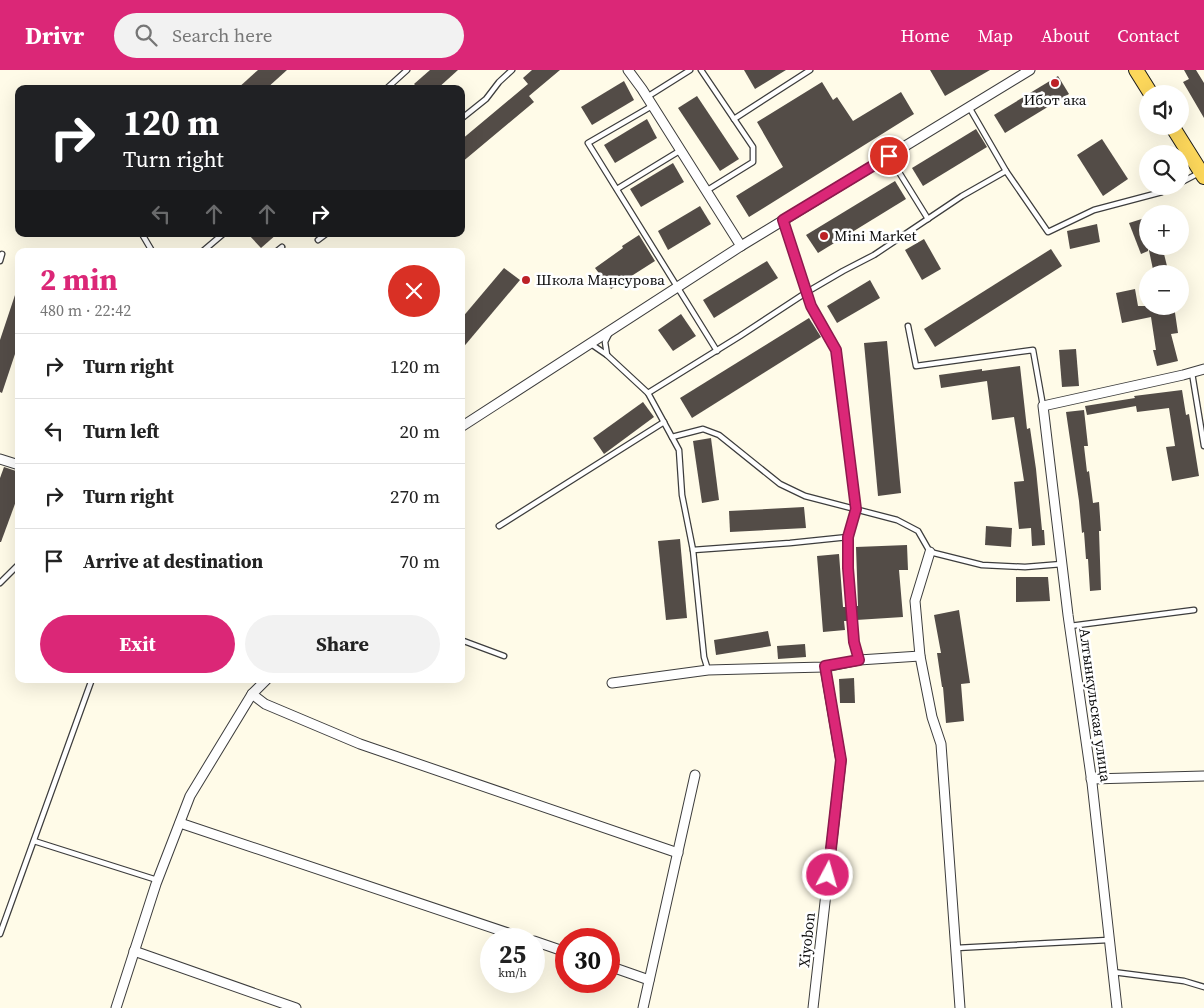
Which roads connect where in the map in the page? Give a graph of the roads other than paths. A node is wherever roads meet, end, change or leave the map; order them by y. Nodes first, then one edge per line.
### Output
1 (407, 70) edge
2 (512, 70) edge
3 (628, 70) edge
4 (690, 70) edge
5 (701, 70) edge
6 (810, 70) edge
7 (1030, 70) edge
8 (1136, 70) edge
9 (390, 85) edge
10 (1145, 85) edge
11 (647, 97) junction
12 (652, 105) junction
13 (969, 107) junction
14 (465, 116) edge
15 (734, 119) junction
16 (1178, 135) edge
17 (681, 150) junction
18 (889, 156) junction
19 (1006, 171) junction
20 (1202, 175) edge
21 (1189, 180) edge
22 (616, 189) junction
23 (706, 191) junction
24 (1151, 195) edge
25 (928, 219) junction
26 (783, 220) junction
27 (144, 237) edge
28 (219, 237) edge
29 (322, 237) edge
30 (318, 240) dead end
31 (741, 246) junction
32 (150, 248) edge
33 (206, 248) edge
34 (2, 254) dead end
35 (0, 260) edge
36 (678, 288) junction
37 (807, 292) junction
38 (908, 326) dead end
39 (609, 333) junction
40 (590, 344) junction
41 (717, 350) junction
42 (607, 355) junction
43 (1204, 369) edge
44 (1192, 373) junction
45 (648, 393) junction
46 (1043, 406) junction
47 (664, 422) junction
48 (465, 424) edge
49 (672, 437) junction
50 (1204, 446) edge
51 (0, 459) edge
52 (15, 464) edge
53 (856, 509) junction
54 (499, 526) dead end
55 (848, 537) junction
56 (693, 550) junction
57 (930, 552) junction
58 (1062, 564) junction
59 (15, 568) edge
60 (0, 583) edge
61 (1194, 610) dead end
62 (1070, 626) junction
63 (465, 641) edge
64 (504, 656) dead end
65 (920, 656) junction
66 (859, 660) junction
67 (825, 666) junction
68 (708, 670) junction
69 (91, 683) edge
70 (263, 683) edge
71 (612, 683) dead end
72 (252, 694) junction
73 (695, 775) dead end
74 (1204, 776) edge
75 (1091, 778) junction
76 (180, 823) junction
77 (34, 841) junction
78 (678, 852) junction
79 (157, 880) junction
80 (493, 928) edge
81 (0, 934) edge
82 (1108, 940) junction
83 (956, 948) junction
84 (134, 951) junction
85 (620, 970) edge
86 (1112, 972) junction
87 (650, 980) junction
88 (1204, 987) edge
89 (116, 1008) edge
90 (296, 1008) edge
91 (643, 1008) edge
92 (813, 1008) edge
93 (960, 1008) edge
94 (1117, 1008) edge

1 - 9 lane
2 - 14 lane
3 - 11 street
4 - 11 lane
5 - 15 lane
6 - 15 lane
7 - 13 street
8 - 10 main road
11 - 12 street
12 - 17 street
12 - 22 lane
13 - 18 street
13 - 19 lane
15 - 23 lane
16 - 20 main road
17 - 22 lane
17 - 23 street
18 - 25 lane
18 - 26 street
19 - 24 lane
19 - 25 lane
20 - 21 lane
22 - 36 lane
23 - 31 street
25 - 37 lane
26 - 31 street
26 - 37 lane
27 - 32 lane
28 - 33 lane
29 - 30 lane
31 - 36 street
34 - 35 lane
36 - 39 street
36 - 41 lane
37 - 41 lane
37 - 53 lane
38 - 46 lane
39 - 40 street
39 - 42 lane
40 - 42 lane
40 - 48 street
41 - 45 lane
42 - 45 lane
43 - 44 street
44 - 46 street
44 - 50 lane
45 - 47 lane
46 - 58 street, Алтынкульская улица
47 - 49 lane
47 - 54 lane
49 - 53 lane
49 - 56 lane
51 - 52 street
53 - 55 lane
53 - 57 lane
55 - 56 lane
55 - 66 lane
56 - 68 lane
57 - 58 lane
57 - 65 street
58 - 62 street, Алтынкульская улица
59 - 60 lane
61 - 62 lane
62 - 75 street, Алтынкульская улица
63 - 64 lane
65 - 66 street
65 - 83 street
66 - 67 street
67 - 68 street
67 - 92 street, Xiyobon
68 - 71 street
69 - 77 lane
70 - 72 street
72 - 76 street
72 - 78 street
73 - 78 street
74 - 75 street
75 - 82 street, Алтынкульская улица
76 - 79 street
76 - 80 street
77 - 79 lane
77 - 81 lane
78 - 87 street
79 - 84 street
82 - 83 lane
82 - 86 street, Алтынкульская улица
83 - 93 street
84 - 89 street
84 - 90 street
85 - 87 street
86 - 88 lane
86 - 94 street, Алтынкульская улица
87 - 91 street

